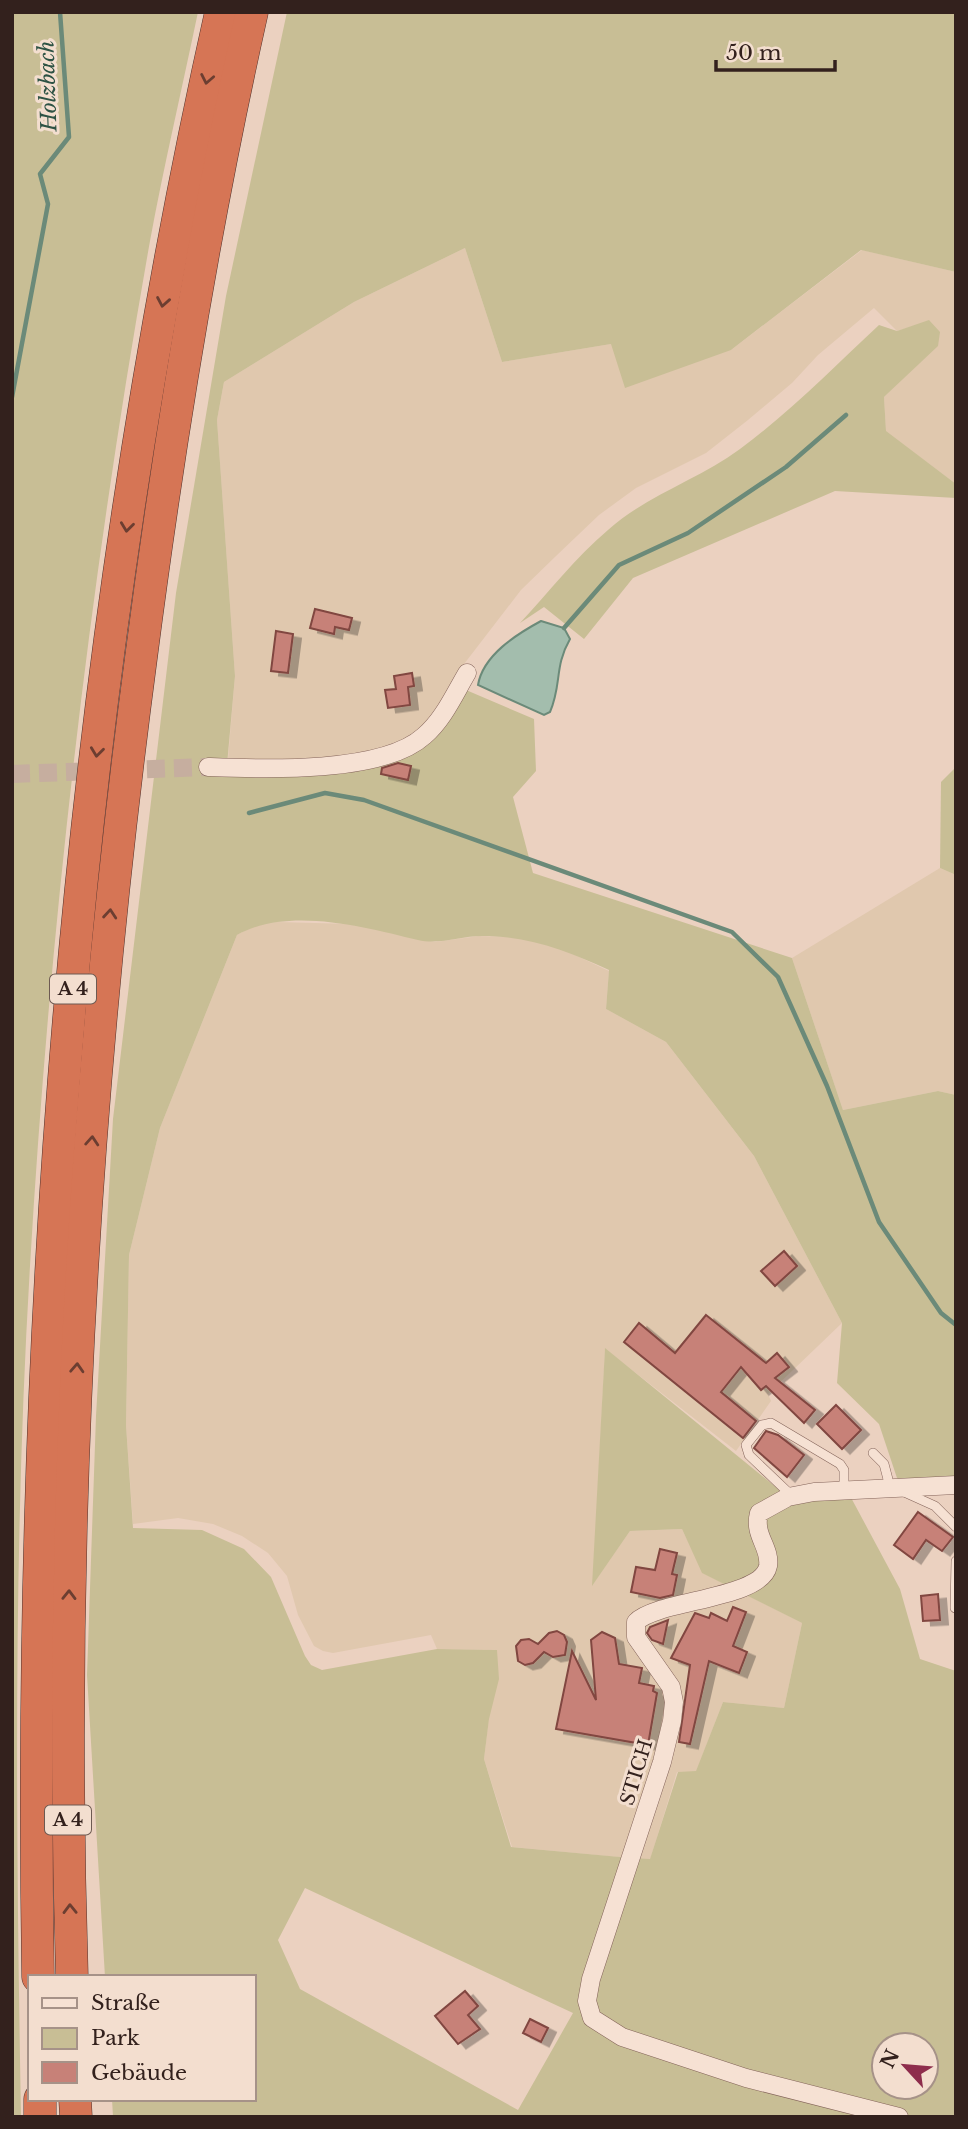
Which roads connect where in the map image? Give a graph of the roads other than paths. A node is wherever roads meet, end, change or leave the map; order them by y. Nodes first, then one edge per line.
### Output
1 (221, 12) edge
2 (252, 12) edge
3 (467, 673) dead end
4 (208, 767) tunnel mouth
5 (873, 1453) dead end
6 (956, 1485) edge
7 (893, 1488) junction
8 (844, 1492) junction
9 (792, 1496) junction
10 (956, 1527) edge
11 (956, 1561) edge
12 (955, 1608) edge
13 (38, 1975) edge
14 (72, 1975) edge
15 (899, 2117) edge

1 -> 13 highway, A 4
14 -> 2 highway, A 4
3 - 4 street
5 - 7 lane
6 - 7 street, STICH
7 - 8 street, STICH
7 - 10 lane
8 - 9 street, STICH
8 - 9 lane
9 - 15 street, STICH
11 - 12 lane

